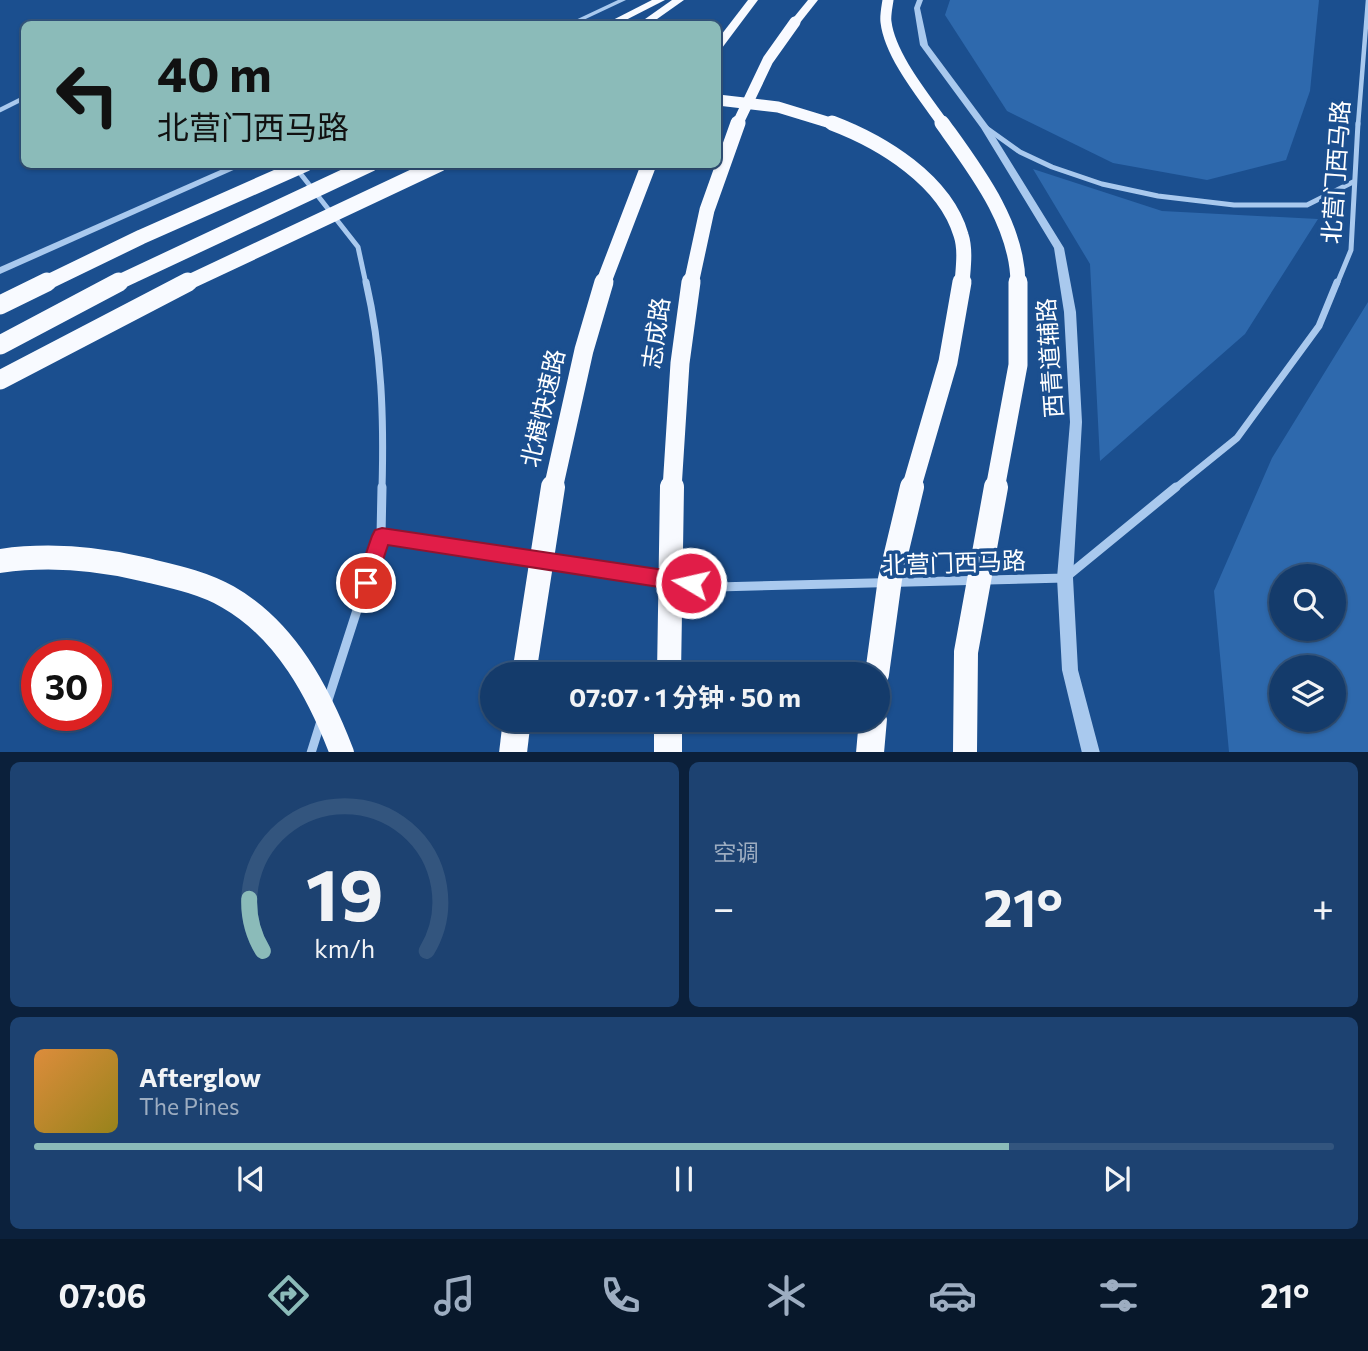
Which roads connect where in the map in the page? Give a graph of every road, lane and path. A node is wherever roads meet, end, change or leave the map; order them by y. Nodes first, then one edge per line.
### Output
1 (623, 0) edge
2 (660, 0) edge
3 (679, 0) edge
4 (753, 0) edge
5 (813, 0) edge
6 (888, 0) edge
7 (920, 0) edge
8 (1368, 0) edge
9 (577, 21) edge
10 (616, 21) edge
11 (648, 21) edge
12 (721, 43) edge
13 (21, 99) edge
14 (721, 100) edge
15 (0, 110) edge
16 (985, 127) junction
17 (721, 165) edge
18 (234, 168) edge
19 (296, 168) edge
20 (297, 168) edge
21 (362, 168) edge
22 (431, 168) edge
23 (647, 168) edge
24 (720, 168) edge
25 (1353, 182) junction
26 (0, 271) edge
27 (0, 305) edge
28 (0, 345) edge
29 (0, 380) edge
30 (382, 536) junction
31 (0, 561) edge
32 (1065, 578) junction
33 (526, 662) edge
34 (669, 662) edge
35 (879, 662) edge
36 (515, 732) edge
37 (668, 732) edge
38 (872, 732) edge
39 (311, 752) edge
40 (342, 752) edge
41 (513, 752) edge
42 (668, 752) edge
43 (870, 752) edge
44 (965, 752) edge
45 (1091, 752) edge

1 - 9 street
2 - 10 highway
3 - 11 highway
4 - 12 highway
5 - 17 highway, 志成路, bridge
6 - 44 highway, bridge
7 - 16 street, 西青道辅路
8 - 25 street, 北营门西马路
13 - 15 street
14 - 35 highway, bridge
16 - 25 street
16 - 32 street, 西青道辅路
18 - 26 street
19 - 30 street
20 - 27 highway, bridge
21 - 28 highway, bridge
22 - 29 highway, bridge
23 - 33 highway, 北横快速路, bridge
24 - 34 highway, 志成路, bridge
25 - 32 street, 北营门西马路
30 - 32 street, 北营门西马路
30 - 39 street
31 - 40 highway, bridge
32 - 45 street, 西青道辅路
36 - 41 highway
37 - 42 highway
38 - 43 highway

